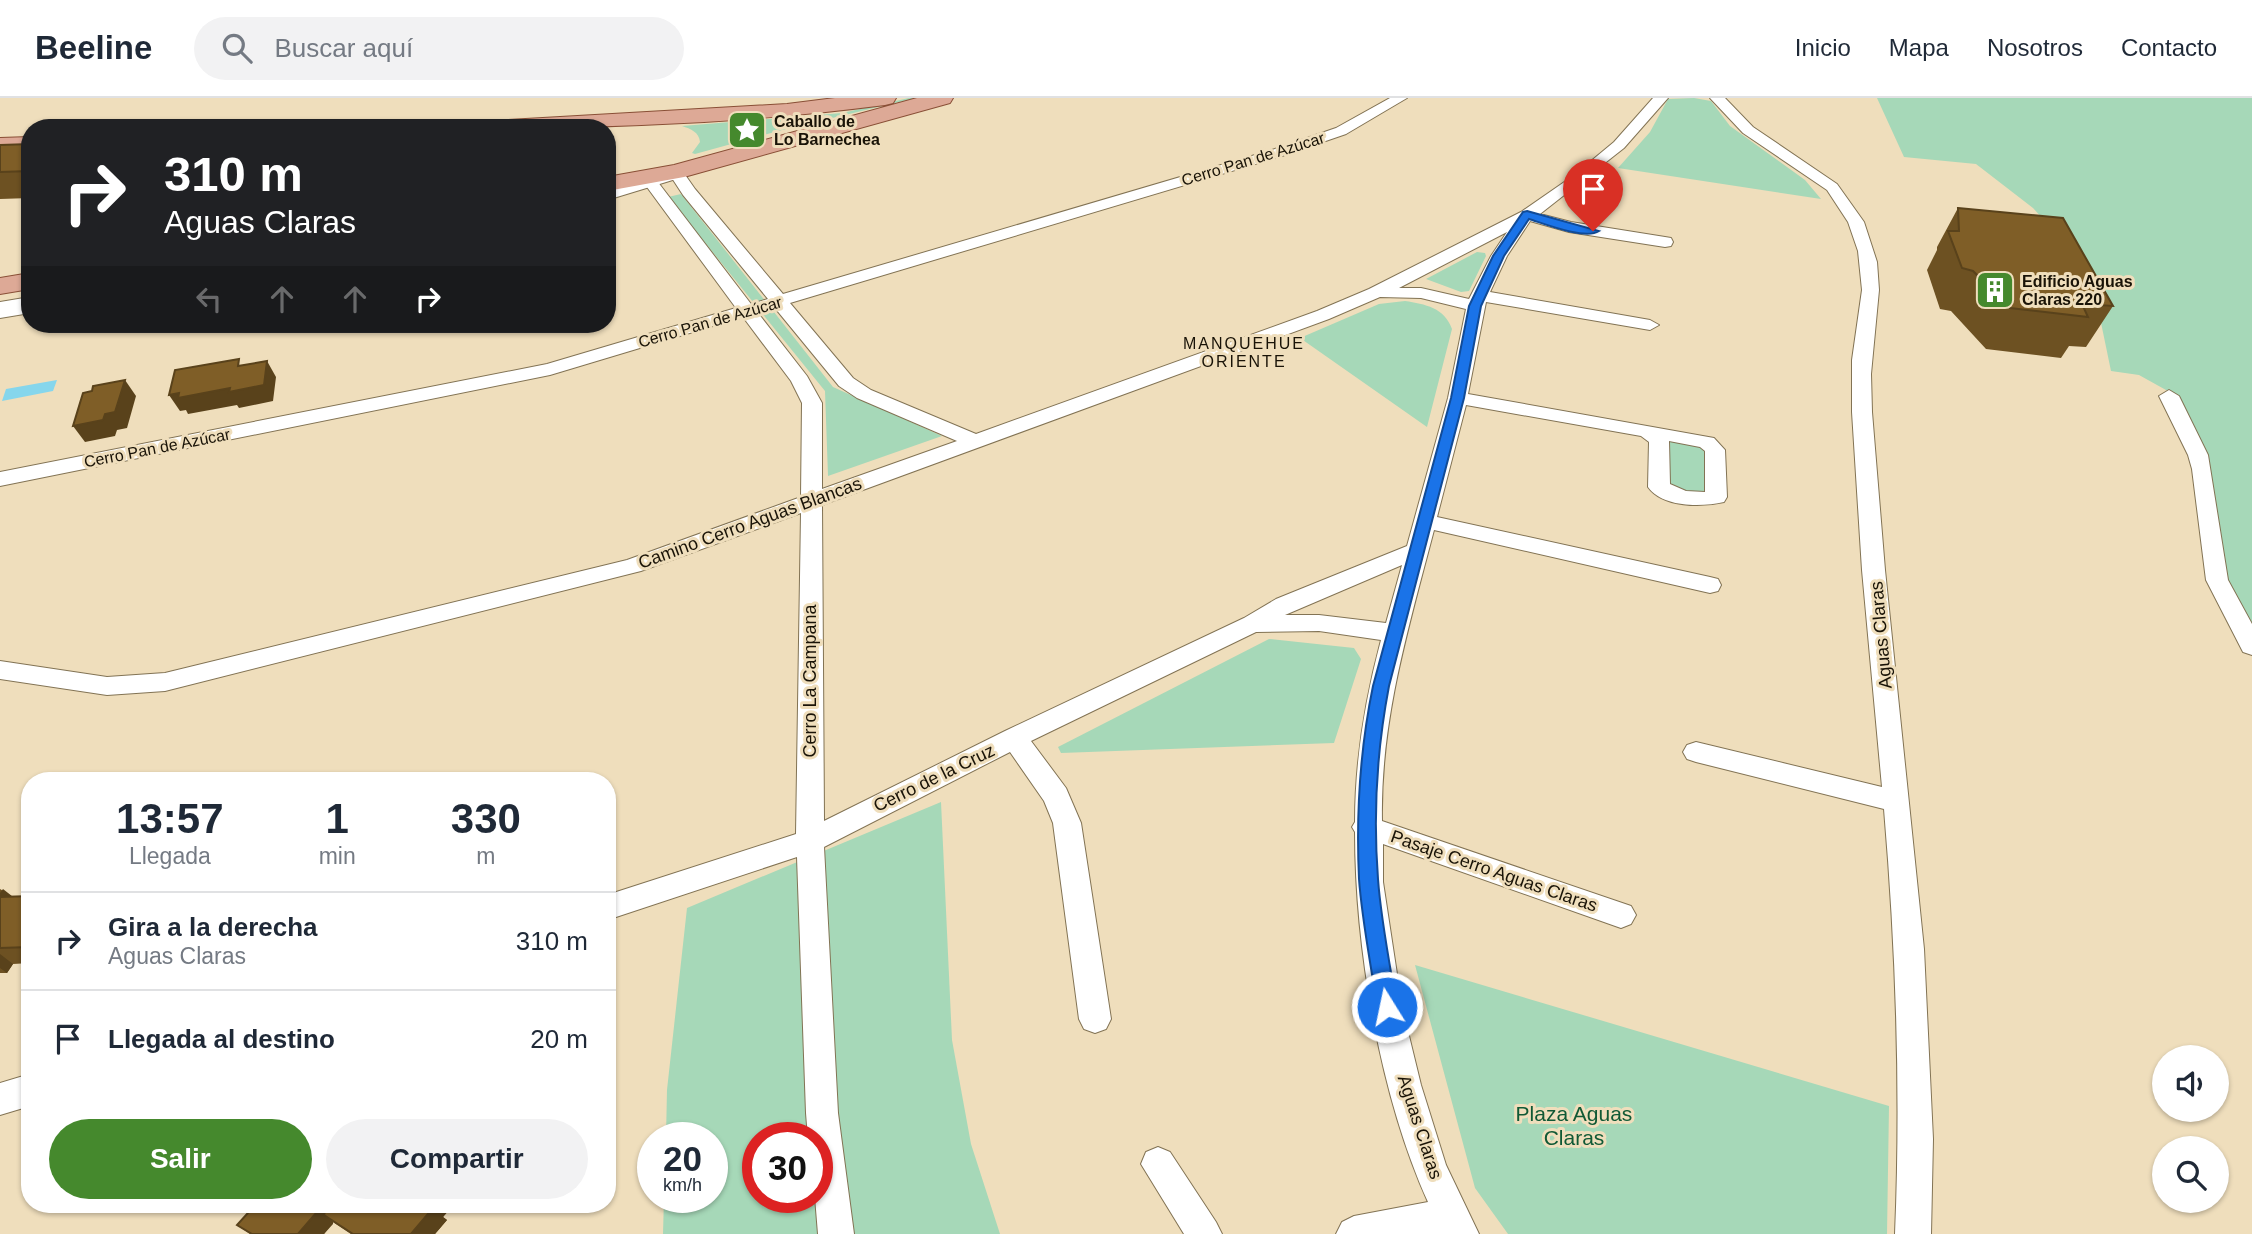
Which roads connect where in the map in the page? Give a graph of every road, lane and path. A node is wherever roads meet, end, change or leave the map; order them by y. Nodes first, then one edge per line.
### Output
1 (885, 98) edge
2 (942, 98) edge
3 (1400, 98) edge
4 (1661, 98) edge
5 (1715, 99) edge
6 (638, 122) junction
7 (616, 123) edge
8 (21, 144) edge
9 (0, 145) edge
10 (676, 172) junction
11 (649, 180) junction
12 (616, 184) edge
13 (616, 185) edge
14 (616, 185) edge
15 (1527, 215) junction
16 (1665, 242) dead end
17 (1470, 246) junction
18 (1499, 256) junction
19 (1415, 273) junction
20 (21, 282) edge
21 (0, 286) edge
22 (1375, 293) junction
23 (1421, 293) junction
24 (21, 294) edge
25 (0, 298) edge
26 (780, 300) junction
27 (1477, 301) junction
28 (21, 306) edge
29 (0, 310) edge
30 (746, 310) junction
31 (1650, 325) dead end
32 (2169, 396) dead end
33 (1458, 398) junction
34 (1645, 430) dead end
35 (975, 441) junction
36 (0, 479) edge
37 (811, 501) junction
38 (1425, 521) junction
39 (1418, 550) junction
40 (1710, 585) dead end
41 (1252, 624) junction
42 (1396, 633) junction
43 (2252, 646) edge
44 (0, 670) edge
45 (1014, 738) junction
46 (1696, 752) dead end
47 (1896, 801) junction
48 (1366, 827) junction
49 (810, 841) junction
50 (616, 905) edge
51 (1621, 915) dead end
52 (1095, 1019) dead end
53 (21, 1093) edge
54 (0, 1099) edge
55 (1158, 1164) dead end
56 (1456, 1224) edge
57 (836, 1234) edge
58 (1204, 1234) edge
59 (1354, 1234) edge
60 (1913, 1234) edge

1 - 6 main road
2 - 10 main road
3 - 26 street, Cerro Pan de Azúcar
4 - 15 street, Camino Cerro Aguas Blancas
5 - 47 street, Aguas Claras
6 - 7 main road
6 - 12 main road
8 - 9 main road
10 - 11 main road
10 - 13 main road
10 - 26 street
11 - 14 main road
11 - 30 street, Cerro La Campana
15 - 16 street
15 - 17 street, Camino Cerro Aguas Blancas
15 - 18 street, Aguas Claras
17 - 18 street
17 - 19 street, Camino Cerro Aguas Blancas
18 - 27 street, Aguas Claras
19 - 22 street, Camino Cerro Aguas Blancas
19 - 23 street
20 - 21 main road
22 - 23 street
22 - 35 street, Camino Cerro Aguas Blancas
23 - 27 street
24 - 25 main road
26 - 30 street, Cerro Pan de Azúcar
26 - 35 street
27 - 31 street
27 - 33 street, Aguas Claras
28 - 29 main road
30 - 36 street, Cerro Pan de Azúcar
30 - 37 street, Cerro La Campana
32 - 43 street
33 - 34 street
33 - 38 street, Aguas Claras
35 - 37 street, Camino Cerro Aguas Blancas
37 - 44 street, Camino Cerro Aguas Blancas
37 - 49 street, Cerro La Campana
38 - 39 street, Aguas Claras
38 - 40 street
39 - 41 street, Cerro de la Cruz
39 - 42 street, Aguas Claras
41 - 42 street, Cerro de la Cruz
41 - 45 street, Cerro de la Cruz
42 - 48 street, Aguas Claras
45 - 49 street, Cerro de la Cruz
45 - 52 street
46 - 47 street
47 - 60 street, Aguas Claras
48 - 51 street, Pasaje Cerro Aguas Claras
48 - 56 street, Aguas Claras
49 - 50 street, Cerro de la Cruz
49 - 57 street, Cerro La Campana
53 - 54 street
55 - 58 street
56 - 59 street

